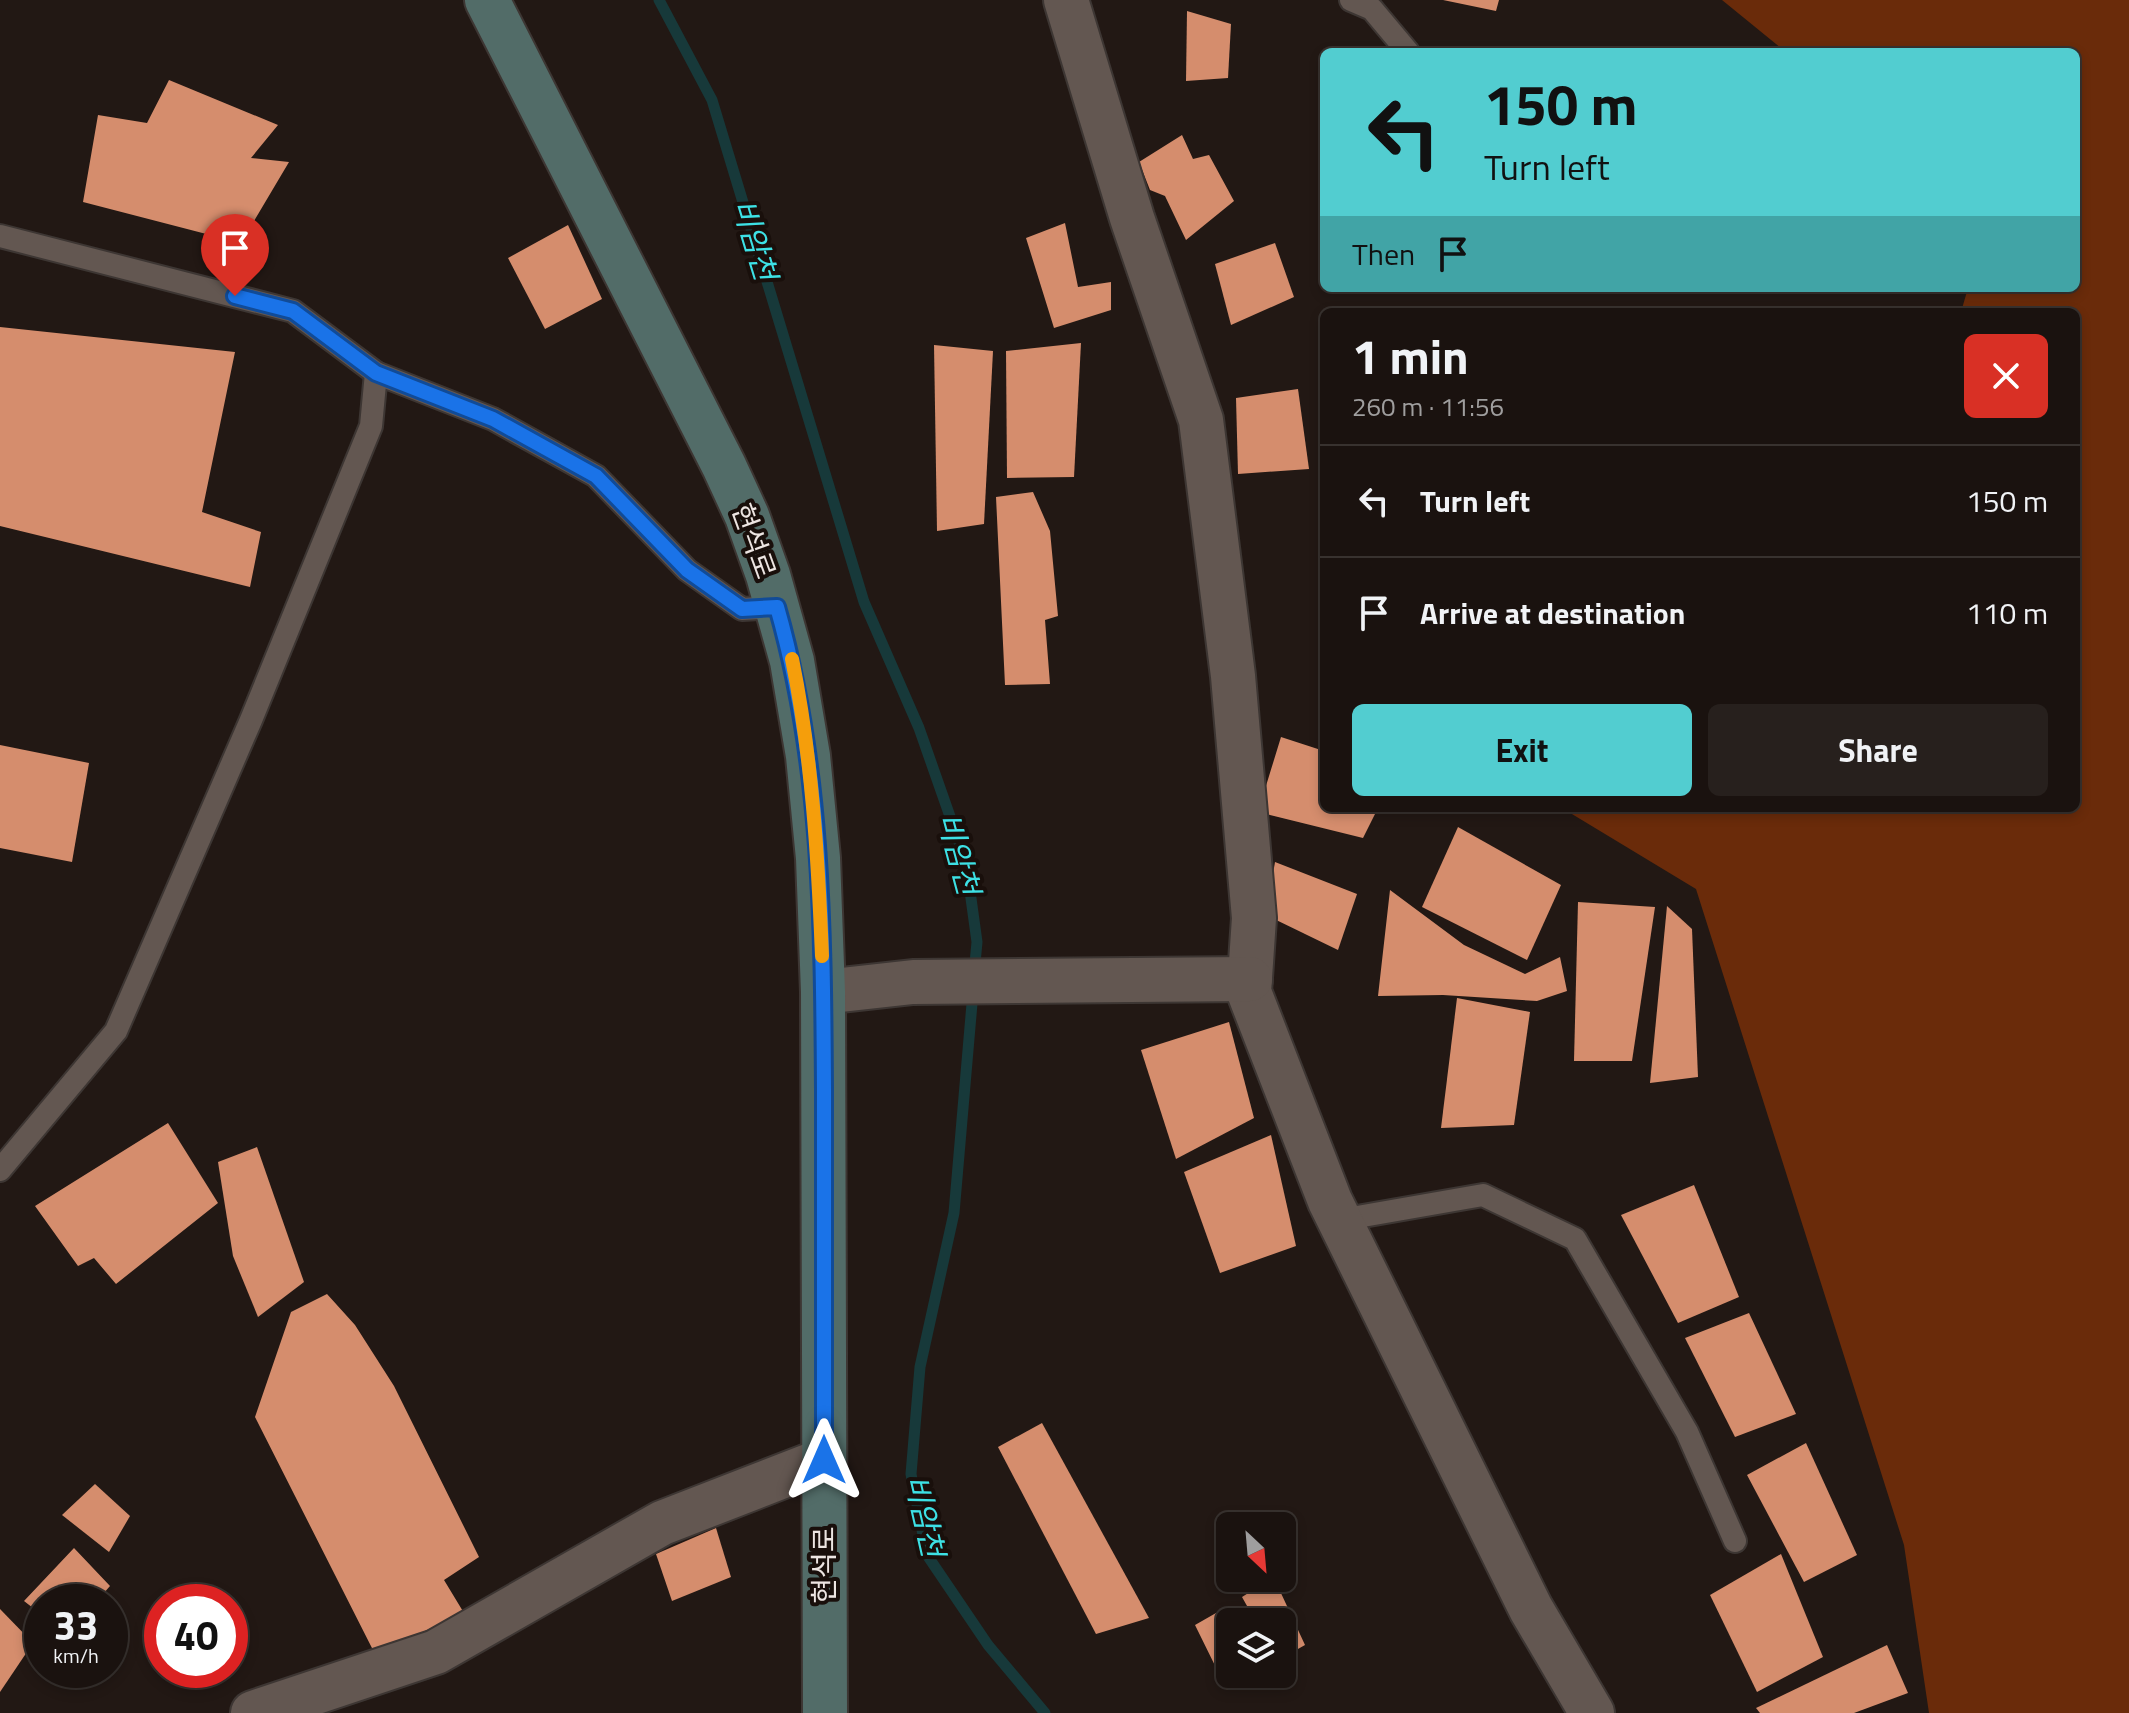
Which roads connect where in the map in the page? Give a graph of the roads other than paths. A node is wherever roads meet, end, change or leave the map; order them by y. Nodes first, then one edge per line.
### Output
1 (487, 0) edge
2 (1066, 0) edge
3 (1351, 0) edge
4 (1405, 48) edge
5 (0, 236) edge
6 (376, 373) junction
7 (777, 607) junction
8 (1250, 979) junction
9 (823, 992) junction
10 (0, 1170) edge
11 (1340, 1220) junction
12 (824, 1460) junction
13 (1735, 1541) dead end
14 (253, 1713) edge
15 (825, 1713) edge
16 (1592, 1713) edge

1 - 7 street, 현석로
2 - 8 street
3 - 4 lane
5 - 6 lane
6 - 7 lane
6 - 10 lane
7 - 9 street, 현석로
8 - 9 street
8 - 11 street
9 - 12 street, 현석로
11 - 13 lane
11 - 16 street
12 - 14 street
12 - 15 street, 현석로

